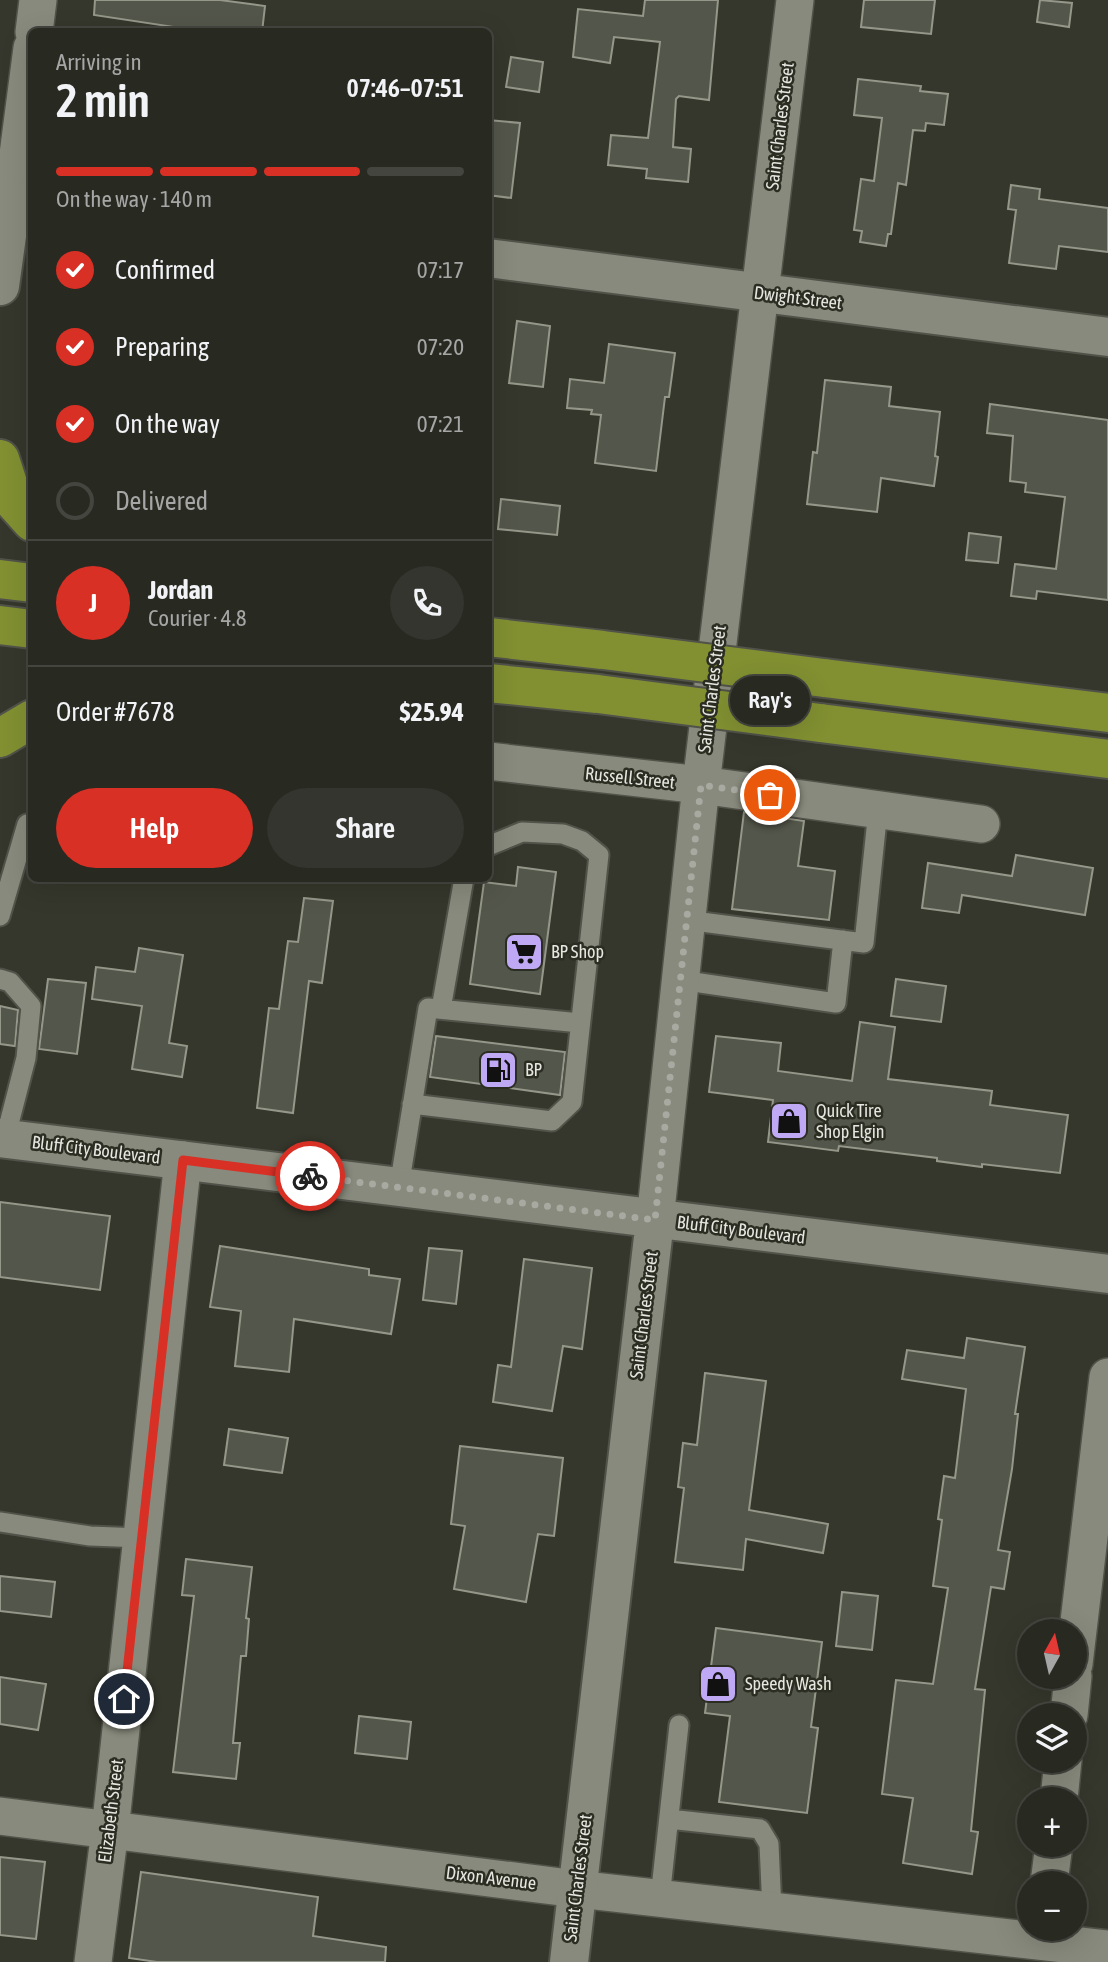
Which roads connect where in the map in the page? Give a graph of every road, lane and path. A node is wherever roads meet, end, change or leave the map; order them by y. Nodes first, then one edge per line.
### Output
1 (38, 0) edge
2 (795, 0) edge
3 (34, 28) edge
4 (28, 82) edge
5 (14, 200) edge
6 (492, 259) edge
7 (0, 286) edge
8 (760, 294) junction
9 (1108, 337) edge
10 (0, 459) edge
11 (28, 518) edge
12 (0, 579) edge
13 (28, 582) edge
14 (0, 625) edge
15 (28, 628) edge
16 (492, 637) edge
17 (492, 682) edge
18 (1093, 712) edge
19 (28, 721) edge
20 (0, 738) edge
21 (1091, 757) edge
22 (492, 761) edge
23 (701, 785) junction
24 (878, 810) junction
25 (27, 824) dead end
26 (981, 824) dead end
27 (492, 844) edge
28 (463, 882) edge
29 (0, 916) edge
30 (686, 920) junction
31 (843, 940) junction
32 (0, 979) edge
33 (680, 980) junction
34 (442, 1009) junction
35 (580, 1023) junction
36 (412, 1104) junction
37 (2, 1139) edge
38 (183, 1160) junction
39 (399, 1187) junction
40 (655, 1220) junction
41 (1108, 1274) edge
42 (1108, 1377) edge
43 (0, 1522) edge
44 (142, 1538) junction
45 (1079, 1619) edge
46 (679, 1725) dead end
47 (0, 1816) edge
48 (669, 1819) junction
49 (110, 1830) junction
50 (577, 1889) junction
51 (660, 1899) junction
52 (772, 1911) junction
53 (1042, 1944) edge
54 (1108, 1949) edge
55 (93, 1962) edge
56 (569, 1962) edge

1 - 3 street
2 - 8 street, Saint Charles Street
4 - 5 street
5 - 7 main road
6 - 8 main road, Dwight Street
8 - 9 main road, Dwight Street
8 - 23 street, Saint Charles Street
10 - 11 highway
12 - 13 highway
14 - 15 highway
16 - 18 highway, bridge
17 - 21 highway, bridge
19 - 20 highway
22 - 23 street, Russell Street
23 - 24 street, Russell Street
23 - 30 street, Saint Charles Street
24 - 26 street, Russell Street
24 - 31 lane
25 - 29 lane
27 - 35 lane
28 - 34 lane
30 - 31 lane
30 - 33 street, Saint Charles Street
31 - 33 lane
32 - 37 lane
33 - 40 street, Saint Charles Street
34 - 35 lane
34 - 36 lane
35 - 36 lane
36 - 39 lane
37 - 38 main road, Bluff City Boulevard
38 - 39 main road, Bluff City Boulevard
38 - 44 street, Elizabeth Street
39 - 40 main road, Bluff City Boulevard
40 - 41 main road, Bluff City Boulevard
40 - 50 main road, Saint Charles Street
42 - 45 street
43 - 44 lane
44 - 49 street, Elizabeth Street
46 - 48 lane
47 - 49 street, Dixon Avenue
48 - 51 lane
48 - 52 lane
49 - 50 street, Dixon Avenue
49 - 55 street, Elizabeth Street
50 - 51 street, Dixon Avenue
50 - 56 main road, Saint Charles Street
51 - 52 street, Dixon Avenue
52 - 53 street, Dixon Avenue
53 - 54 street, Dixon Avenue

